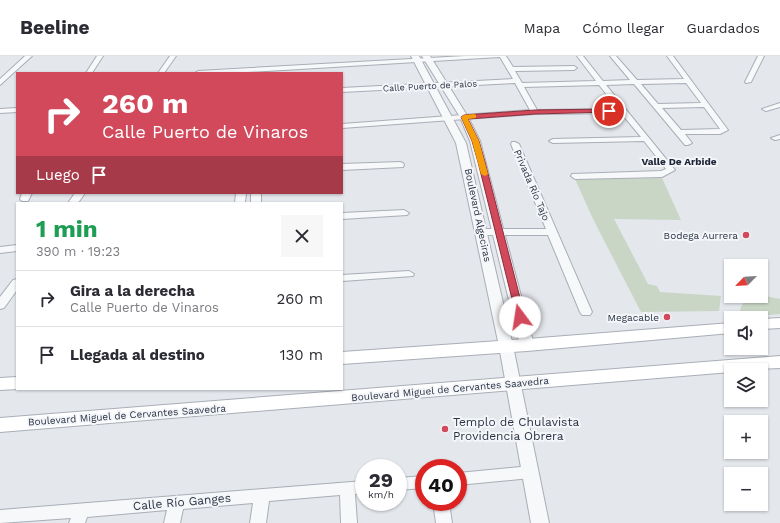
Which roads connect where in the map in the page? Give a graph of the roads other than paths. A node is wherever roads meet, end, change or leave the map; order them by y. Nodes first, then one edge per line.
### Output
1 (29, 56) edge
2 (100, 56) edge
3 (173, 56) edge
4 (498, 56) edge
5 (503, 56) edge
6 (580, 56) edge
7 (613, 56) edge
8 (670, 56) edge
9 (761, 56) edge
10 (428, 58) edge
11 (416, 59) edge
12 (574, 68) dead end
13 (511, 69) junction
14 (90, 72) edge
15 (162, 72) edge
16 (214, 72) edge
17 (689, 81) junction
18 (600, 82) junction
19 (634, 82) junction
20 (748, 82) dead end
21 (0, 83) edge
22 (519, 83) junction
23 (443, 85) junction
24 (430, 86) junction
25 (343, 90) edge
26 (705, 105) junction
27 (655, 106) junction
28 (780, 106) edge
29 (766, 108) dead end
30 (16, 110) edge
31 (0, 111) edge
32 (623, 111) junction
33 (535, 112) junction
34 (464, 117) junction
35 (449, 118) junction
36 (343, 126) edge
37 (678, 132) junction
38 (647, 139) junction
39 (553, 141) dead end
40 (688, 143) dead end
41 (515, 144) dead end
42 (400, 164) dead end
43 (343, 168) edge
44 (575, 176) dead end
45 (404, 213) dead end
46 (343, 216) edge
47 (481, 229) junction
48 (498, 229) junction
49 (551, 229) junction
50 (16, 248) edge
51 (0, 250) edge
52 (16, 254) edge
53 (0, 256) edge
54 (409, 274) dead end
55 (343, 278) edge
56 (16, 283) edge
57 (0, 305) edge
58 (586, 312) dead end
59 (780, 322) edge
60 (768, 323) edge
61 (724, 329) edge
62 (527, 345) junction
63 (506, 346) junction
64 (343, 358) edge
65 (780, 362) edge
66 (16, 383) edge
67 (0, 384) edge
68 (513, 385) junction
69 (0, 425) edge
70 (530, 472) junction
71 (467, 478) edge
72 (347, 488) junction
73 (355, 488) edge
74 (262, 495) junction
75 (177, 502) junction
76 (442, 511) edge
77 (0, 517) edge
78 (79, 517) edge
79 (172, 523) edge
80 (258, 523) edge
81 (349, 523) edge
82 (444, 523) edge
83 (540, 523) edge

1 - 21 street
2 - 14 street
3 - 15 street
4 - 10 street
5 - 13 street
6 - 18 street
7 - 19 street
8 - 17 street
9 - 20 street
10 - 11 street
10 - 23 street, Boulevard Algeciras
11 - 16 street
11 - 24 street, Boulevard Algeciras
12 - 13 street
13 - 22 street
17 - 19 street, Calle Puerto de Palos
17 - 26 street
18 - 19 street, Calle Puerto de Palos
18 - 22 street, Calle Puerto de Palos
18 - 32 street
19 - 27 street
22 - 23 street, Calle Puerto de Palos
22 - 33 street
23 - 24 street, Calle Puerto de Palos
23 - 34 street, Boulevard Algeciras
24 - 25 street, Calle Puerto de Palos
24 - 35 street, Boulevard Algeciras
26 - 27 street
26 - 37 street
27 - 37 street
28 - 29 street
30 - 31 street
32 - 33 street
32 - 38 street
33 - 34 street
34 - 35 street
34 - 48 street, Boulevard Algeciras
35 - 36 street
35 - 47 street, Boulevard Algeciras
37 - 40 street
38 - 39 street
38 - 44 street
41 - 49 street, Privada Río Tajo
42 - 43 street
45 - 46 street
47 - 48 street, Privada Río Tajo
47 - 63 street, Boulevard Algeciras
48 - 49 street, Privada Río Tajo
48 - 62 street, Boulevard Algeciras
49 - 58 street, Privada Río Tajo
50 - 51 street
52 - 53 street
54 - 55 street
56 - 57 street
59 - 60 main road
61 - 62 main road
62 - 63 main road
63 - 64 main road
63 - 68 street, Boulevard Algeciras
65 - 68 main road, Boulevard Miguel de Cervantes Saavedra
66 - 67 main road
68 - 69 main road, Boulevard Miguel de Cervantes Saavedra
68 - 70 street, Boulevard Algeciras
70 - 71 street
70 - 83 street, Boulevard Algeciras
72 - 73 street, Calle Río Ganges
72 - 74 street, Calle Río Ganges
72 - 81 street
74 - 75 street, Calle Río Ganges
74 - 80 street
75 - 78 street, Calle Río Ganges
75 - 79 street
76 - 82 street
77 - 78 street, Calle Río Ganges

